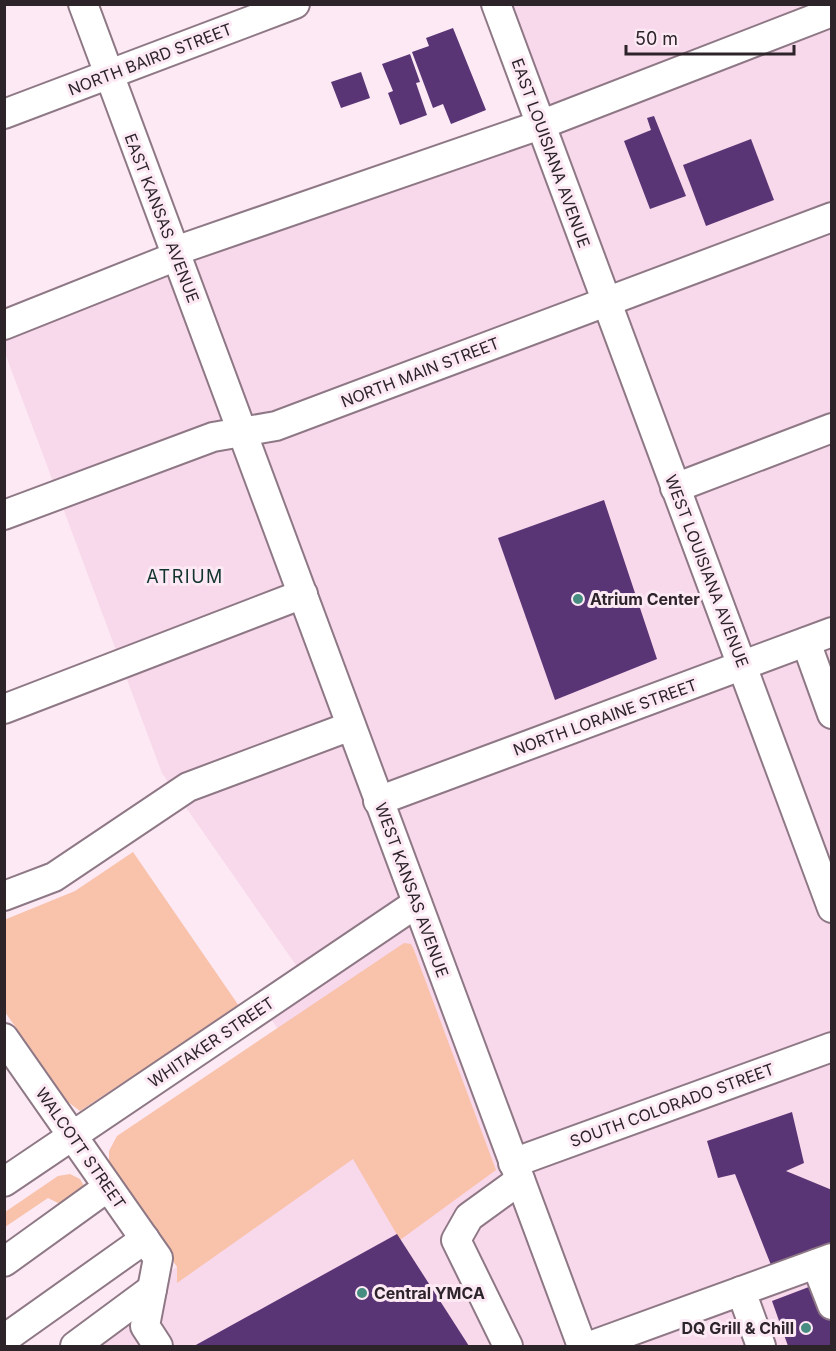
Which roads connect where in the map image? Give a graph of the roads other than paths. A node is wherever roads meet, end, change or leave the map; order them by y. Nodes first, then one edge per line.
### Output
1 (82, 4) edge
2 (295, 4) edge
3 (496, 4) edge
4 (831, 12) edge
5 (109, 75) junction
6 (4, 114) edge
7 (540, 125) junction
8 (831, 218) edge
9 (176, 254) junction
10 (606, 302) junction
11 (4, 325) edge
12 (831, 428) edge
13 (242, 432) junction
14 (675, 488) junction
15 (4, 515) edge
16 (303, 594) junction
17 (819, 637) edge
18 (742, 666) junction
19 (4, 709) edge
20 (831, 714) edge
21 (351, 726) junction
22 (378, 801) junction
23 (821, 850) edge
24 (4, 896) edge
25 (417, 903) junction
26 (831, 909) edge
27 (4, 1038) edge
28 (831, 1047) edge
29 (72, 1136) junction
30 (517, 1171) junction
31 (4, 1182) edge
32 (108, 1187) junction
33 (151, 1249) junction
34 (824, 1261) edge
35 (4, 1262) edge
36 (152, 1289) junction
37 (741, 1291) junction
38 (831, 1305) edge
39 (4, 1339) edge
40 (75, 1347) edge
41 (158, 1347) edge
42 (508, 1347) edge
43 (582, 1347) edge
44 (590, 1347) edge
45 (761, 1347) edge

1 - 5 street, EAST KANSAS AVENUE
2 - 5 street, NORTH BAIRD STREET
3 - 7 street, EAST LOUISIANA AVENUE
4 - 7 street
5 - 6 street, NORTH BAIRD STREET
5 - 9 street, EAST KANSAS AVENUE
7 - 9 street
7 - 10 street, EAST LOUISIANA AVENUE
8 - 10 street, NORTH MAIN STREET
9 - 11 street
9 - 13 street, EAST KANSAS AVENUE
10 - 13 street, NORTH MAIN STREET
10 - 14 street, WEST LOUISIANA AVENUE
12 - 14 street
13 - 15 street, NORTH MAIN STREET
13 - 16 street, WEST KANSAS AVENUE
14 - 18 street, WEST LOUISIANA AVENUE
16 - 19 street
16 - 21 street, WEST KANSAS AVENUE
17 - 18 street, NORTH LORAINE STREET
17 - 20 street
18 - 22 street, NORTH LORAINE STREET
18 - 23 street, WEST LOUISIANA AVENUE
21 - 22 street, WEST KANSAS AVENUE
21 - 24 street
22 - 25 street, WEST KANSAS AVENUE
23 - 26 street, WEST LOUISIANA AVENUE
25 - 29 street, WHITAKER STREET
25 - 30 street, WEST KANSAS AVENUE
27 - 29 street, WALCOTT STREET
28 - 30 street, SOUTH COLORADO STREET
29 - 31 street, WHITAKER STREET
29 - 32 street, WALCOTT STREET
30 - 42 street, SOUTH COLORADO STREET
30 - 43 street, WEST KANSAS AVENUE
32 - 33 street, WALCOTT STREET
32 - 35 street
33 - 36 street
33 - 39 street
34 - 37 street
34 - 38 street
36 - 40 street
36 - 41 street
37 - 44 street
37 - 45 street

